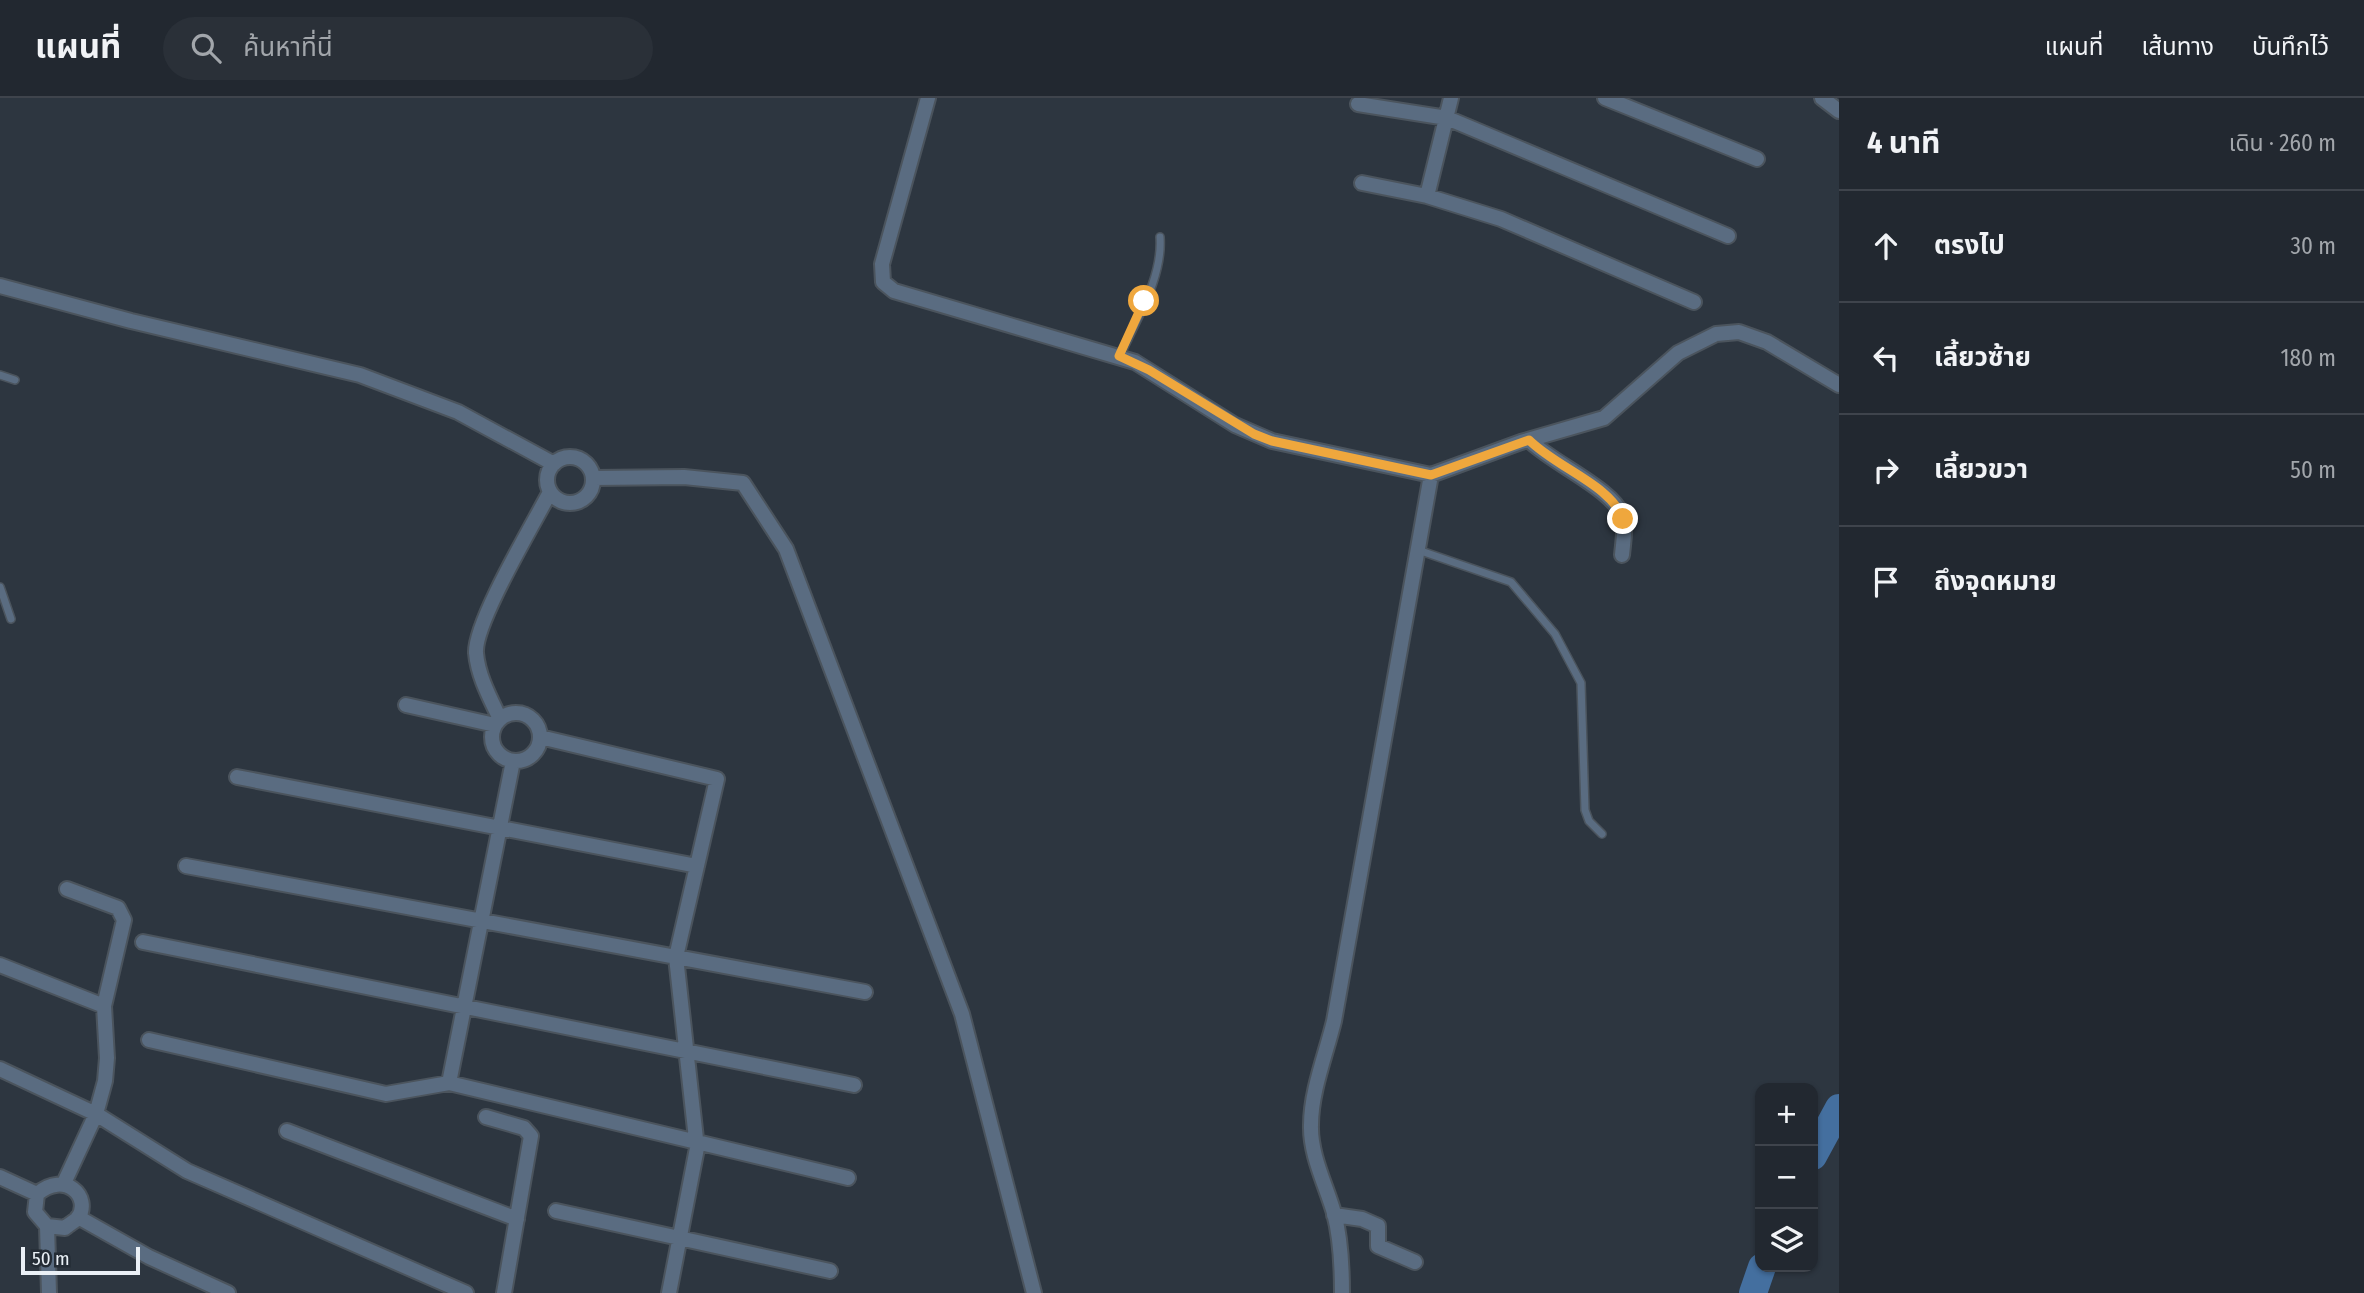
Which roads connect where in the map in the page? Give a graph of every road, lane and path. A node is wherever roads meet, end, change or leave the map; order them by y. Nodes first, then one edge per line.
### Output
1 (928, 98) edge
2 (1451, 98) edge
3 (1605, 98) edge
4 (1822, 98) edge
5 (1358, 104) dead end
6 (1839, 111) edge
7 (1447, 118) junction
8 (1756, 159) dead end
9 (1362, 183) dead end
10 (1427, 196) junction
11 (1728, 236) dead end
12 (1160, 237) dead end
13 (0, 286) edge
14 (1694, 302) dead end
15 (1119, 356) junction
16 (0, 375) edge
17 (15, 380) dead end
18 (1839, 385) edge
19 (1529, 440) junction
20 (554, 464) junction
21 (1431, 475) junction
22 (594, 478) junction
23 (550, 492) junction
24 (1417, 550) junction
25 (1622, 555) dead end
26 (0, 587) edge
27 (11, 619) dead end
28 (406, 705) dead end
29 (498, 722) junction
30 (540, 737) junction
31 (513, 761) junction
32 (237, 777) dead end
33 (499, 828) junction
34 (1602, 834) dead end
35 (186, 866) dead end
36 (697, 866) junction
37 (67, 889) dead end
38 (481, 921) junction
39 (144, 942) dead end
40 (676, 957) junction
41 (0, 965) edge
42 (865, 992) dead end
43 (104, 1006) junction
44 (464, 1006) junction
45 (149, 1040) dead end
46 (687, 1051) junction
47 (0, 1069) edge
48 (449, 1083) junction
49 (854, 1085) dead end
50 (96, 1114) junction
51 (486, 1117) dead end
52 (287, 1130) dead end
53 (696, 1143) junction
54 (0, 1177) edge
55 (848, 1178) dead end
56 (64, 1183) junction
57 (37, 1194) junction
58 (556, 1211) dead end
59 (1334, 1215) junction
60 (78, 1217) junction
61 (517, 1219) junction
62 (47, 1226) junction
63 (680, 1238) junction
64 (1415, 1262) dead end
65 (830, 1271) dead end
66 (49, 1293) edge
67 (228, 1293) edge
68 (466, 1293) edge
69 (504, 1293) edge
70 (669, 1293) edge
71 (1034, 1293) edge
72 (1342, 1293) edge

1 - 15 street
2 - 7 street
3 - 8 street
4 - 6 street
5 - 7 street
7 - 10 street
7 - 11 street
9 - 10 street
10 - 14 street
12 - 15 lane
13 - 20 street
15 - 21 street
16 - 17 lane
18 - 19 street
19 - 21 street
19 - 25 street
20 - 22 street
20 - 23 street
21 - 24 street
22 - 23 street
22 - 71 street
23 - 29 street
24 - 34 lane
24 - 59 street
26 - 27 lane
28 - 29 street
29 - 30 street
29 - 31 street
30 - 31 street
30 - 36 street
31 - 33 street
32 - 33 street
33 - 36 street
33 - 38 street
35 - 38 street
36 - 40 street
37 - 43 street
38 - 40 street
38 - 44 street
39 - 44 street
40 - 42 street
40 - 46 street
41 - 43 street
43 - 50 street
44 - 46 street
44 - 48 street
45 - 48 street
46 - 49 street
46 - 53 street
47 - 50 street
48 - 53 street
50 - 56 street
50 - 68 street
51 - 61 street
52 - 61 street
53 - 55 street
53 - 63 street
54 - 57 street
56 - 57 street
56 - 60 street
57 - 62 street
58 - 63 street
59 - 64 street
59 - 72 street
60 - 62 street
60 - 67 street
61 - 69 street
62 - 66 street
63 - 65 street
63 - 70 street

